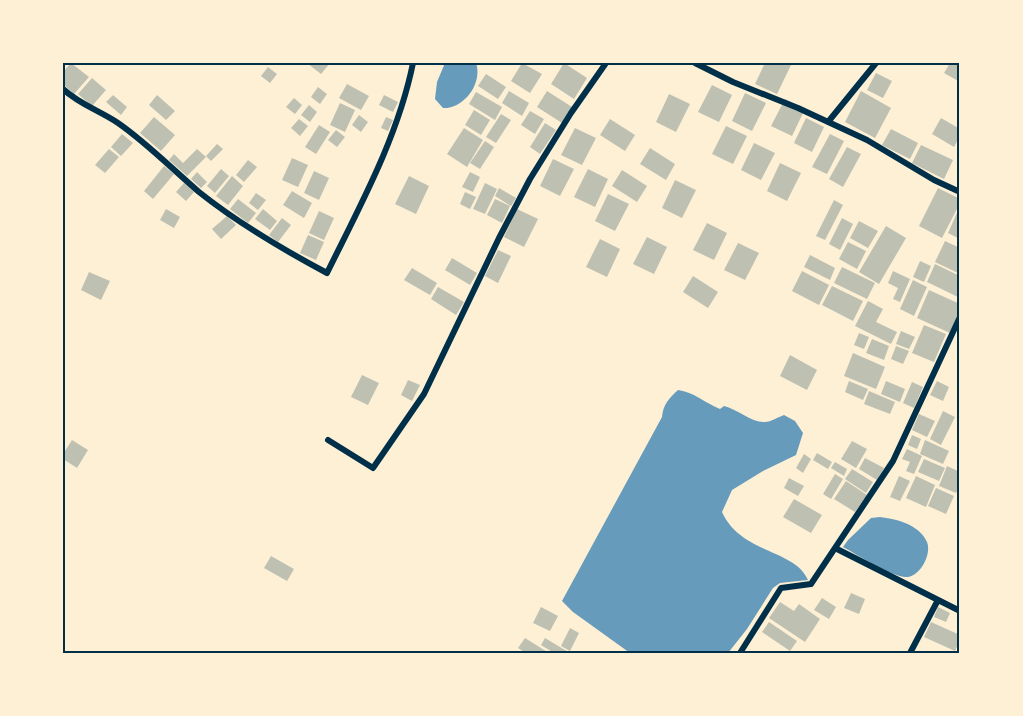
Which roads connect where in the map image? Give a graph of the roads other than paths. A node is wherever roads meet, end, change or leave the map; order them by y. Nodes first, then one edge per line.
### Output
1 (413, 63) edge
2 (606, 63) edge
3 (695, 63) edge
4 (876, 63) edge
5 (63, 89) edge
6 (828, 122) junction
7 (960, 192) edge
8 (960, 317) edge
9 (328, 440) dead end
10 (835, 548) junction
11 (938, 600) junction
12 (960, 611) edge
13 (740, 653) edge
14 (910, 653) edge

1 - 5 street
2 - 9 street
3 - 6 street
4 - 6 street
6 - 7 street
8 - 10 street
10 - 11 street
10 - 13 street
11 - 12 street
11 - 14 street

